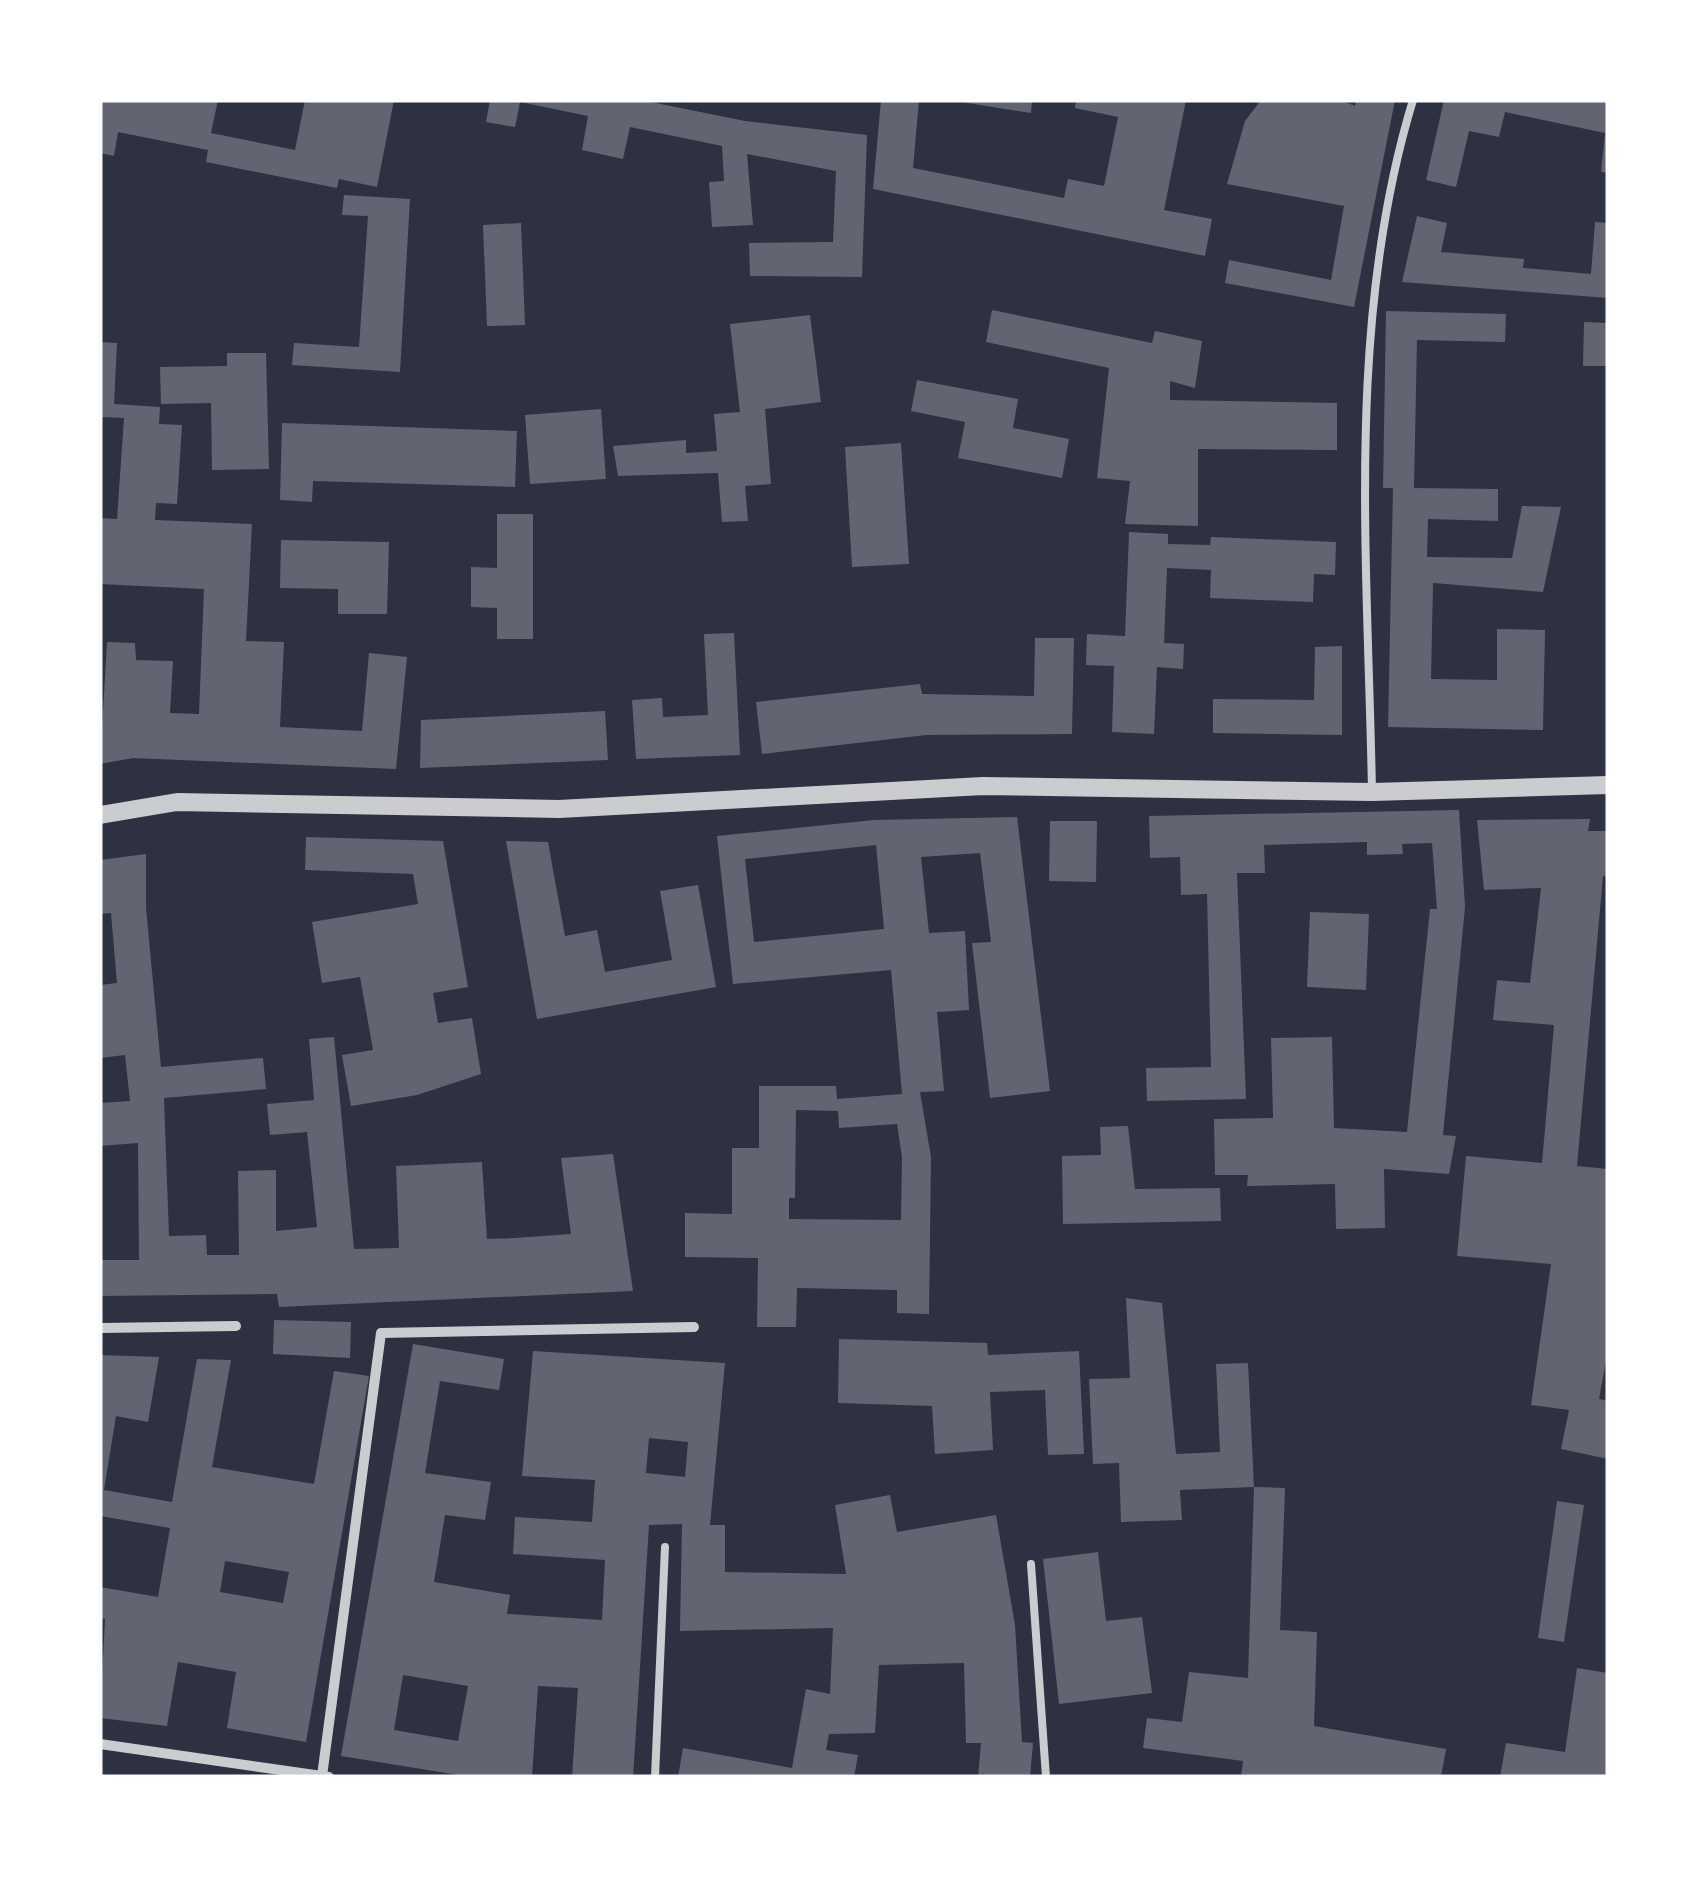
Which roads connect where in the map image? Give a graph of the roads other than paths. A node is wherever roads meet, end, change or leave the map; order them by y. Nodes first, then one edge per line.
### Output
1 (1413, 100) edge
2 (1608, 785) edge
3 (1372, 792) junction
4 (100, 816) edge
5 (236, 1326) dead end
6 (694, 1327) dead end
7 (100, 1328) edge
8 (665, 1547) dead end
9 (1031, 1564) dead end
10 (100, 1744) edge
11 (326, 1776) edge
12 (655, 1777) edge
13 (1046, 1777) edge

1 - 3 lane
2 - 3 street
3 - 4 street
5 - 7 street
6 - 11 street
8 - 12 lane
9 - 13 lane
10 - 11 street

